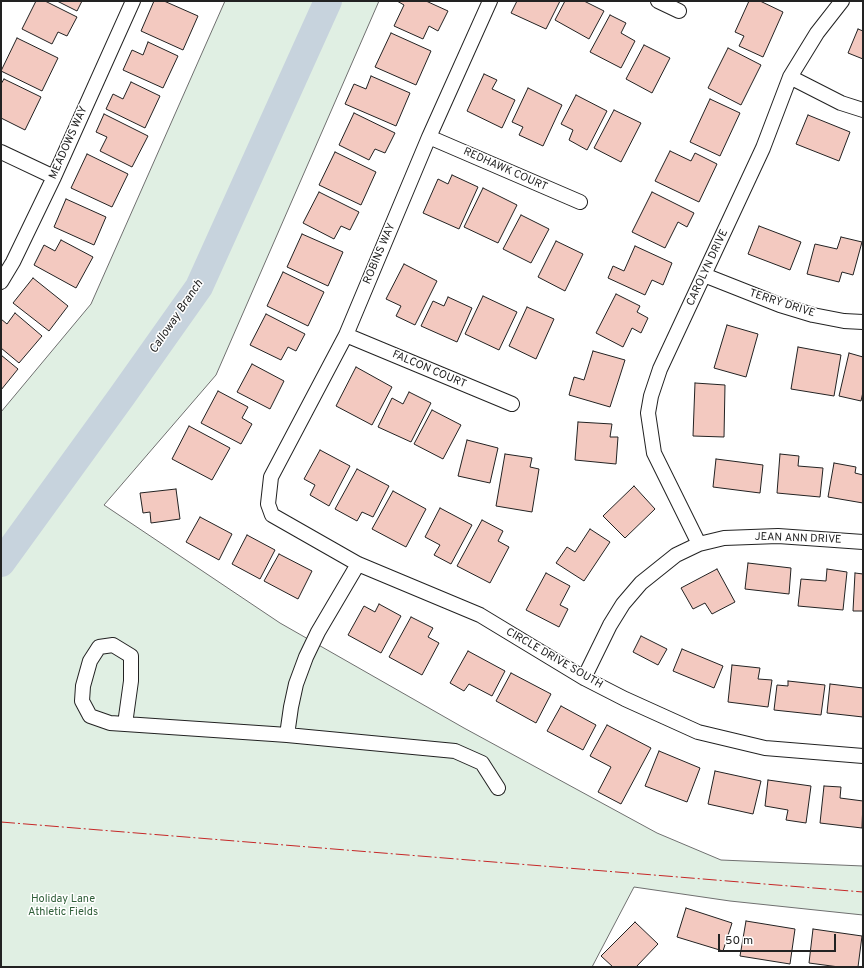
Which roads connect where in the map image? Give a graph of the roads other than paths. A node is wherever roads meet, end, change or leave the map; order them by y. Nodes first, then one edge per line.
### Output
1 (133, 1) edge
2 (490, 1) edge
3 (658, 1) edge
4 (842, 1) edge
5 (679, 11) dead end
6 (790, 77) junction
7 (863, 110) edge
8 (430, 137) junction
9 (1, 152) edge
10 (54, 176) junction
11 (580, 202) dead end
12 (704, 275) junction
13 (1, 282) edge
14 (863, 322) edge
15 (346, 335) junction
16 (512, 404) dead end
17 (268, 504) joint
18 (863, 542) edge
19 (699, 544) junction
20 (358, 564) junction
21 (584, 678) junction
22 (125, 724) junction
23 (287, 735) junction
24 (863, 756) edge
25 (498, 788) dead end

1 - 10 street, MEADOWS WAY
2 - 8 street, ROBINS WAY
3 - 5 street
4 - 6 street, CAROLYN DRIVE
6 - 7 street
6 - 12 street, CAROLYN DRIVE
8 - 11 street, REDHAWK COURT
8 - 15 street, ROBINS WAY
9 - 10 street
10 - 13 street, MEADOWS WAY
12 - 14 street, TERRY DRIVE
12 - 19 street, CAROLYN DRIVE
15 - 16 street, FALCON COURT
15 - 17 street, ROBINS WAY
17 - 20 street, CIRCLE DRIVE SOUTH
18 - 19 street, JEAN ANN DRIVE
19 - 21 street, JEAN ANN DRIVE
20 - 21 street, CIRCLE DRIVE SOUTH
20 - 23 street
21 - 24 street, CIRCLE DRIVE SOUTH
22 - 22 street
22 - 23 street
23 - 25 street

